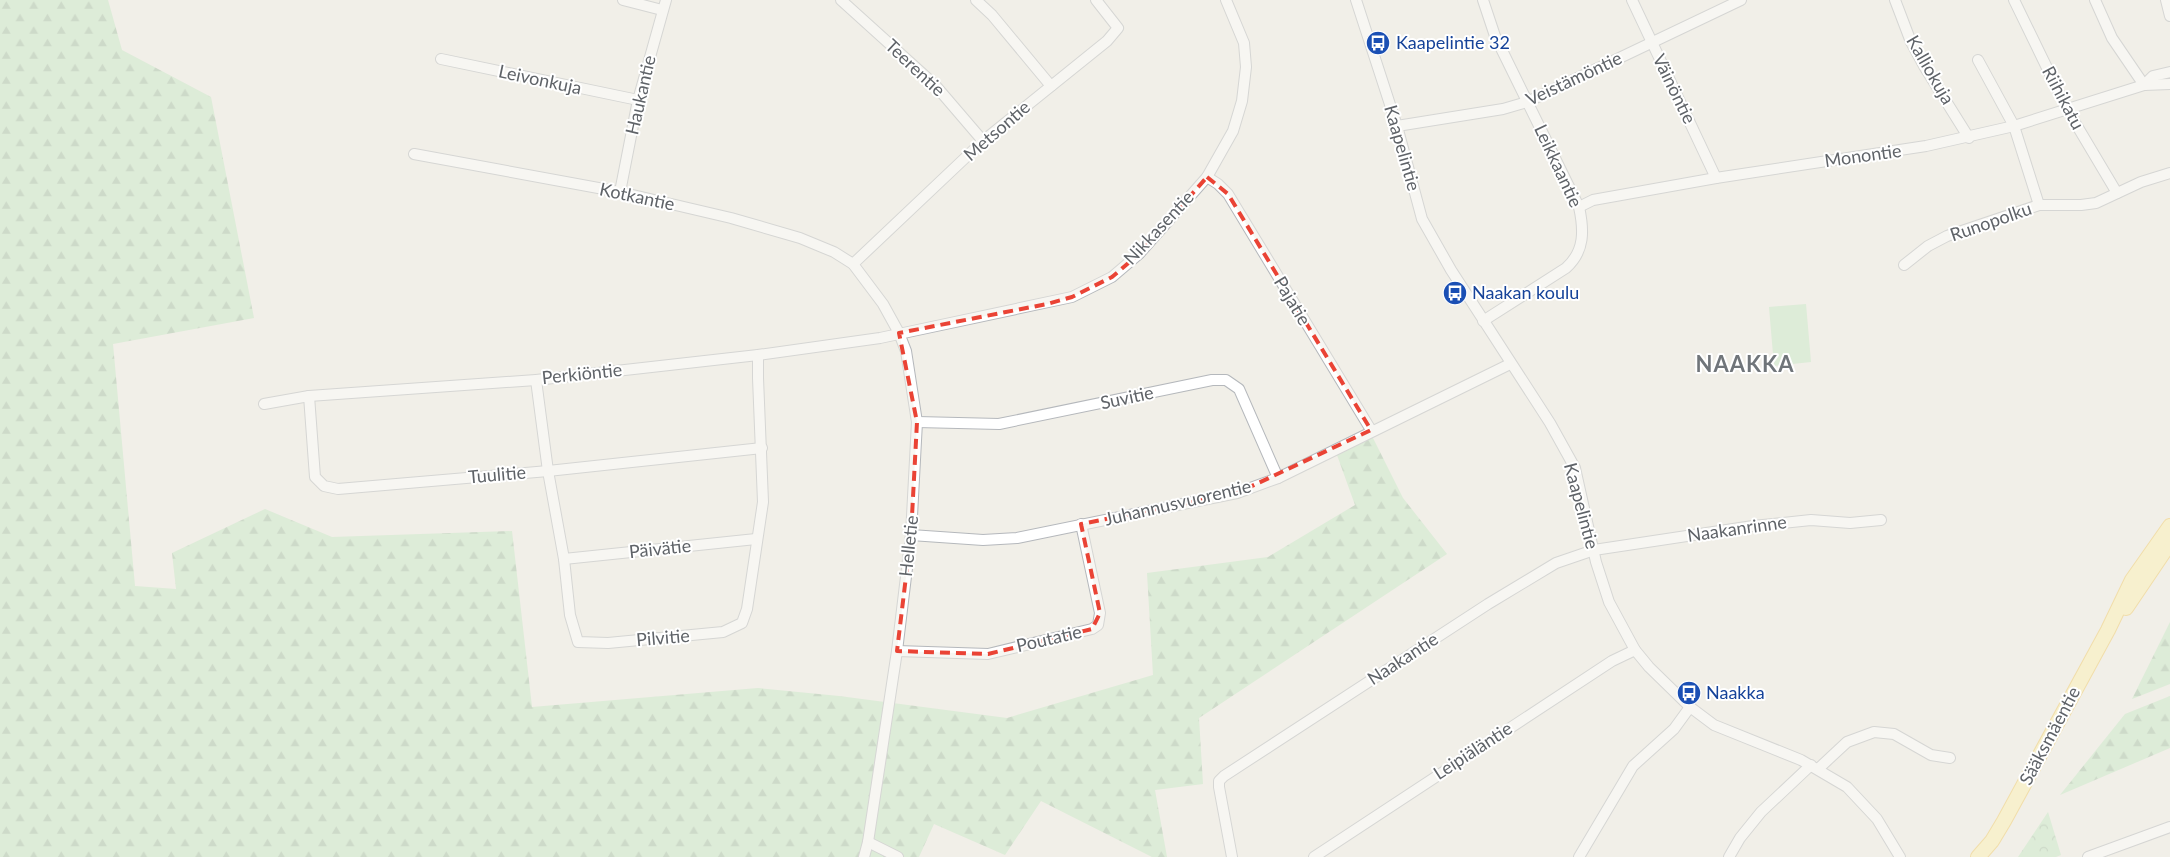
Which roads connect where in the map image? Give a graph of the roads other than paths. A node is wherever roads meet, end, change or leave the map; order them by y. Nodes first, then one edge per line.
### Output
1 (622, 0) edge
2 (841, 0) edge
3 (976, 0) edge
4 (1096, 0) edge
5 (1226, 0) edge
6 (1356, 0) edge
7 (1483, 0) edge
8 (1632, 0) edge
9 (1740, 0) edge
10 (1895, 0) edge
11 (2014, 0) edge
12 (2095, 0) edge
13 (2166, 0) edge
14 (664, 5) edge
15 (2170, 16) edge
16 (1652, 43) junction
17 (441, 59) dead end
18 (1978, 60) dead end
19 (2170, 72) edge
20 (2170, 84) edge
21 (1051, 86) junction
22 (2144, 86) junction
23 (638, 100) junction
24 (1527, 102) junction
25 (2067, 109) junction
26 (1397, 126) junction
27 (2014, 126) junction
28 (1969, 138) junction
29 (984, 141) junction
30 (414, 154) dead end
31 (2170, 173) edge
32 (1207, 177) junction
33 (1716, 178) junction
34 (620, 192) junction
35 (2117, 193) junction
36 (2039, 205) junction
37 (1579, 207) junction
38 (853, 264) junction
39 (1904, 264) dead end
40 (1483, 321) junction
41 (899, 334) junction
42 (758, 355) junction
43 (1510, 364) junction
44 (536, 380) junction
45 (309, 396) junction
46 (264, 404) dead end
47 (917, 422) junction
48 (1371, 430) junction
49 (762, 448) junction
50 (548, 471) junction
51 (1278, 478) junction
52 (1881, 520) dead end
53 (1081, 524) junction
54 (2170, 526) edge
55 (911, 535) junction
56 (756, 539) junction
57 (2170, 544) edge
58 (1594, 550) junction
59 (564, 559) junction
60 (2108, 630) junction
61 (1635, 650) junction
62 (897, 651) junction
63 (1690, 707) junction
64 (1950, 758) dead end
65 (1814, 767) junction
66 (2170, 827) edge
67 (1992, 841) junction
68 (868, 842) junction
69 (1897, 856) edge
70 (864, 857) edge
71 (898, 857) edge
72 (1232, 857) edge
73 (1314, 857) edge
74 (1579, 857) edge
75 (1730, 857) edge
76 (1978, 857) edge
77 (1987, 857) edge
78 (2088, 857) edge

1 - 14 street
2 - 29 street, Teerentie
3 - 21 street
4 - 21 street, Metsontie
5 - 32 street, Nikkasentie
6 - 26 street, Kaapelintie
7 - 24 street, Leikkaantie
8 - 16 street, Väinöntie
9 - 16 street, Veistämöntie
10 - 28 street, Kalliokuja
11 - 25 street, Riihikatu
12 - 22 street
13 - 15 street
14 - 23 street, Haukantie
16 - 24 street, Veistämöntie
16 - 33 street, Väinöntie
17 - 23 street, Leivonkuja
18 - 27 street
19 - 22 street, Monontie
20 - 22 street, Monontie
21 - 29 street, Metsontie
22 - 25 street, Monontie
23 - 34 street, Haukantie
24 - 26 street, Veistämöntie
24 - 37 street, Leikkaantie
25 - 27 street, Monontie
25 - 35 street, Riihikatu
26 - 40 street, Kaapelintie
27 - 28 street, Monontie
27 - 36 street
28 - 33 street, Monontie
29 - 38 street, Metsontie
30 - 34 street, Kotkantie
31 - 35 street, Runopolku
32 - 41 street, Nikkasentie
32 - 48 street, Pajatie
33 - 37 street, Monontie
34 - 38 street, Kotkantie
35 - 36 street, Runopolku
36 - 39 street, Runopolku
37 - 40 street, Leikkaantie
38 - 41 street, Helletie
40 - 43 street, Kaapelintie
41 - 42 street, Perkiöntie
41 - 47 street, Helletie
42 - 44 street, Perkiöntie
42 - 49 street, Pilvitie
43 - 48 street, Juhannusvuorentie
43 - 58 street, Kaapelintie
44 - 45 street, Perkiöntie
44 - 50 street, Pilvitie
45 - 46 street, Perkiöntie
45 - 50 street, Tuulitie
47 - 51 street, Suvitie
47 - 55 street, Helletie
48 - 51 street, Juhannusvuorentie
49 - 50 street, Tuulitie
49 - 56 street, Pilvitie
50 - 59 street, Pilvitie
51 - 53 street, Juhannusvuorentie
52 - 58 street, Naakanrinne
53 - 55 street, Juhannusvuorentie
53 - 62 street, Poutatie
54 - 60 main road, Sääksmäentie
55 - 62 street, Helletie
56 - 59 street, Päivätie
56 - 59 street, Pilvitie
57 - 60 main road, Sääksmäentie
58 - 61 street, Kaapelintie
58 - 72 street, Naakantie
60 - 67 main road, Sääksmäentie
61 - 63 street, Kaapelintie
61 - 73 street, Leipiäläntie
62 - 68 street, Helletie
63 - 65 street, Kaapelintie
63 - 74 street
64 - 65 street
65 - 69 street, Kaapelintie
65 - 75 street
66 - 78 street
67 - 76 main road, Sääksmäentie
67 - 77 main road, Sääksmäentie
68 - 70 street, Helletie
68 - 71 street

